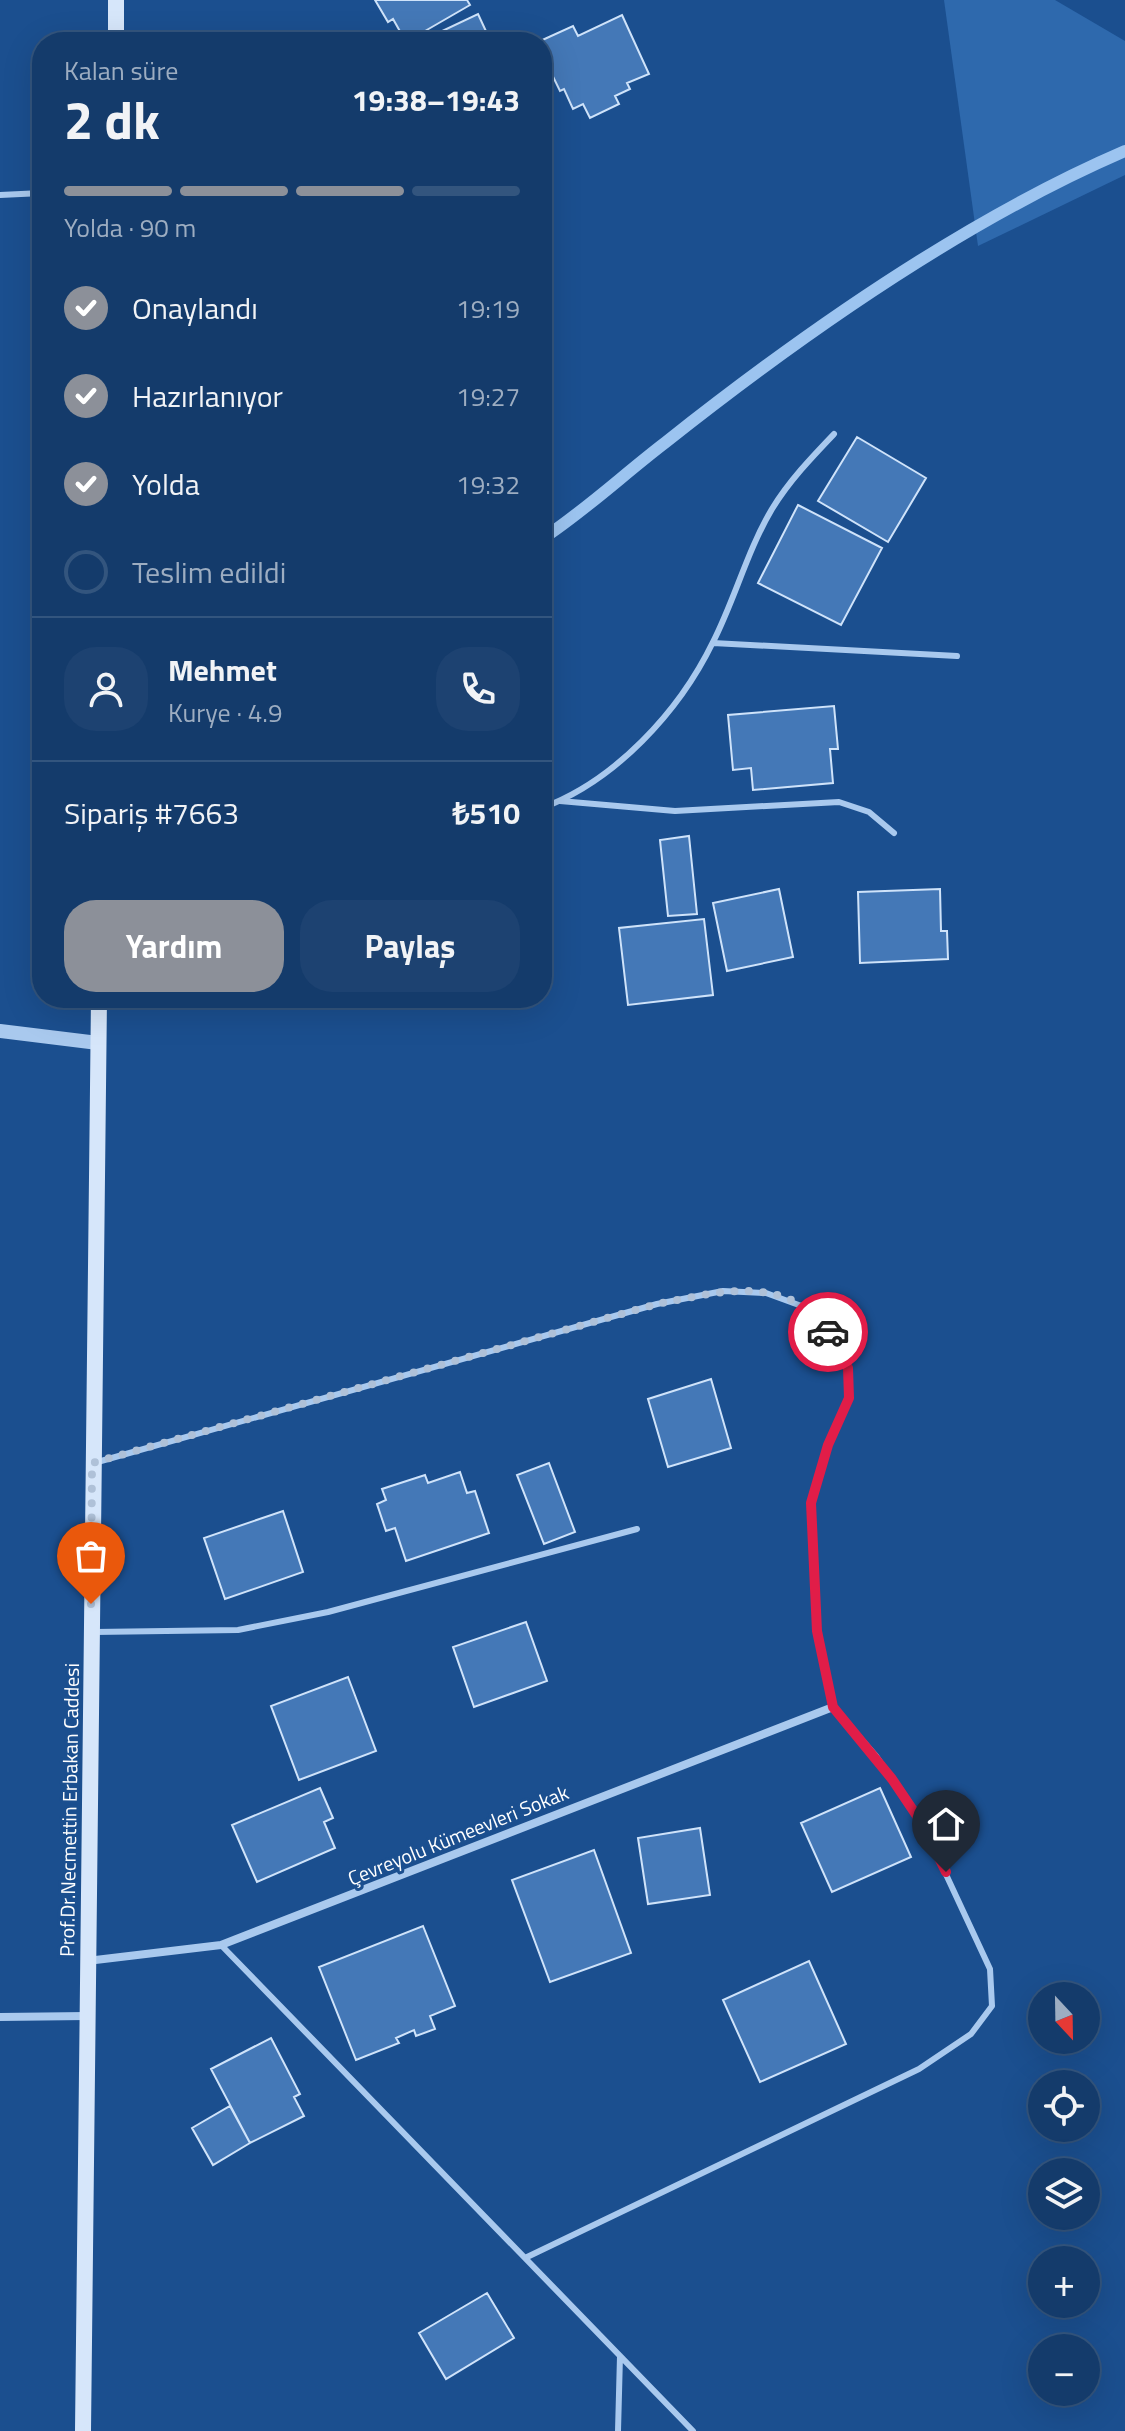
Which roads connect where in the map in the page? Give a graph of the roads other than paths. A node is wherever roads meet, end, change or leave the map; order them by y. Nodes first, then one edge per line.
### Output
1 (116, 0) edge
2 (116, 32) edge
3 (32, 193) edge
4 (0, 195) edge
5 (834, 434) dead end
6 (713, 643) junction
7 (957, 656) dead end
8 (560, 801) junction
9 (552, 804) edge
10 (894, 833) dead end
11 (99, 1008) edge
12 (0, 1031) edge
13 (98, 1043) junction
14 (92, 1463) junction
15 (637, 1529) dead end
16 (90, 1632) junction
17 (833, 1707) junction
18 (221, 1945) junction
19 (87, 1961) junction
20 (87, 2016) junction
21 (0, 2017) edge
22 (525, 2258) junction
23 (620, 2356) junction
24 (83, 2431) edge
25 (618, 2431) edge
26 (693, 2431) edge

1 - 2 main road
3 - 4 lane
5 - 6 lane
6 - 7 lane
6 - 8 lane
8 - 9 lane
8 - 10 lane
11 - 13 main road, Prof.Dr.Necmettin Erbakan Caddesi
12 - 13 street
13 - 14 main road, Prof.Dr.Necmettin Erbakan Caddesi
14 - 16 main road, Prof.Dr.Necmettin Erbakan Caddesi
14 - 17 lane
15 - 16 lane
16 - 19 main road, Prof.Dr.Necmettin Erbakan Caddesi
17 - 18 street, Çevreyolu Kümeevleri Sokak
17 - 22 lane
18 - 19 street, Çevreyolu Kümeevleri Sokak
18 - 22 lane
19 - 20 main road, Prof.Dr.Necmettin Erbakan Caddesi
20 - 21 street
20 - 24 main road, Prof.Dr.Necmettin Erbakan Caddesi
22 - 23 lane
23 - 25 lane
23 - 26 lane

